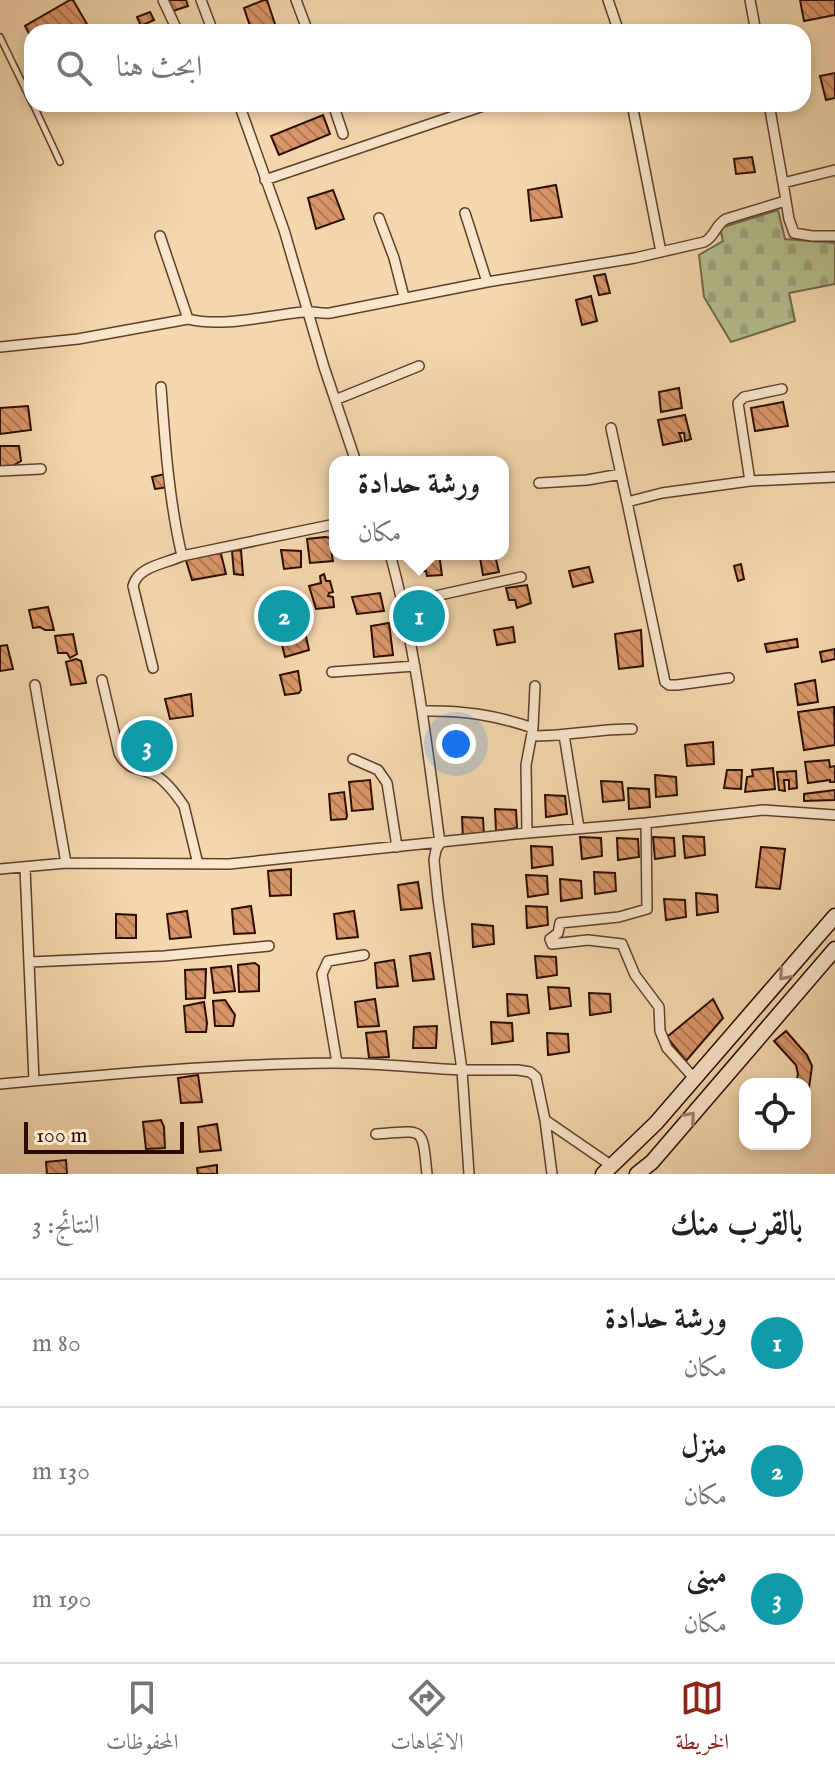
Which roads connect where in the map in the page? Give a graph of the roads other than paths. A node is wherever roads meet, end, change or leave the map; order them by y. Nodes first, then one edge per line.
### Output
1 (163, 0) edge
2 (201, 0) edge
3 (296, 0) edge
4 (608, 0) edge
5 (750, 0) edge
6 (174, 24) edge
7 (210, 24) edge
8 (305, 24) edge
9 (616, 24) edge
10 (754, 24) edge
11 (0, 37) edge
12 (24, 86) edge
13 (36, 112) edge
14 (242, 112) edge
15 (336, 112) edge
16 (465, 112) edge
17 (634, 112) edge
18 (770, 112) edge
19 (343, 134) dead end
20 (60, 162) dead end
21 (835, 170) edge
22 (265, 180) junction
23 (783, 183) junction
24 (785, 201) junction
25 (465, 213) dead end
26 (379, 218) dead end
27 (160, 236) dead end
28 (835, 236) edge
29 (661, 252) junction
30 (487, 282) junction
31 (404, 297) junction
32 (308, 311) junction
33 (188, 319) junction
34 (0, 347) edge
35 (419, 366) dead end
36 (161, 387) dead end
37 (782, 389) dead end
38 (335, 400) junction
39 (611, 428) dead end
40 (354, 456) edge
41 (41, 469) dead end
42 (0, 471) edge
43 (621, 474) junction
44 (835, 477) edge
45 (750, 481) junction
46 (539, 483) dead end
47 (627, 502) junction
48 (329, 525) edge
49 (182, 556) junction
50 (392, 560) edge
51 (521, 577) dead end
52 (404, 603) junction
53 (415, 666) junction
54 (153, 668) dead end
55 (332, 672) dead end
56 (729, 678) dead end
57 (102, 680) dead end
58 (35, 685) dead end
59 (535, 686) dead end
60 (422, 711) junction
61 (632, 729) dead end
62 (532, 732) junction
63 (564, 735) junction
64 (353, 759) dead end
65 (835, 815) edge
66 (646, 823) junction
67 (579, 828) junction
68 (527, 833) junction
69 (440, 843) junction
70 (397, 847) junction
71 (66, 863) junction
72 (198, 864) junction
73 (25, 868) junction
74 (0, 869) edge
75 (835, 916) edge
76 (269, 946) dead end
77 (835, 949) edge
78 (364, 955) dead end
79 (30, 962) junction
80 (337, 1063) junction
81 (462, 1070) junction
82 (694, 1078) junction
83 (34, 1081) junction
84 (0, 1084) edge
85 (545, 1120) junction
86 (376, 1134) dead end
87 (608, 1170) edge
88 (427, 1174) edge
89 (469, 1174) edge
90 (552, 1174) edge
91 (637, 1174) edge

1 - 6 street
2 - 7 street
3 - 8 street
4 - 9 street
5 - 10 street
11 - 12 lane
13 - 20 lane
14 - 22 street
15 - 19 street
16 - 22 street
17 - 29 street
18 - 23 street
21 - 23 street
22 - 32 street
23 - 24 street
24 - 28 street
24 - 29 street
25 - 30 street
26 - 31 street
27 - 33 street
29 - 30 street
30 - 31 street
31 - 32 street
32 - 33 street
32 - 38 street
33 - 34 street
35 - 38 street
36 - 49 street
37 - 45 street
38 - 40 street
39 - 43 street
41 - 42 street
43 - 46 street
43 - 47 street
44 - 45 street
45 - 47 street
47 - 56 street
48 - 49 street
49 - 54 street
50 - 52 street
51 - 52 street
52 - 53 street
53 - 55 street
53 - 60 street
57 - 72 street
58 - 71 street
59 - 62 street
60 - 62 street
60 - 69 street
61 - 63 street
62 - 63 street
62 - 68 street
63 - 67 street
64 - 70 street
65 - 66 street
66 - 67 street
66 - 82 street
67 - 68 street
68 - 69 street
69 - 70 street
69 - 81 street
70 - 72 street
71 - 72 street
71 - 73 street
73 - 74 street
73 - 79 street
75 -> 82 main road
76 - 79 street
91 -> 77 main road
78 - 80 street
79 - 83 street
80 - 81 street
80 - 83 street
81 - 85 street
81 - 89 street
82 - 87 main road
83 - 84 street
85 - 87 street
85 - 90 street
86 - 88 street

